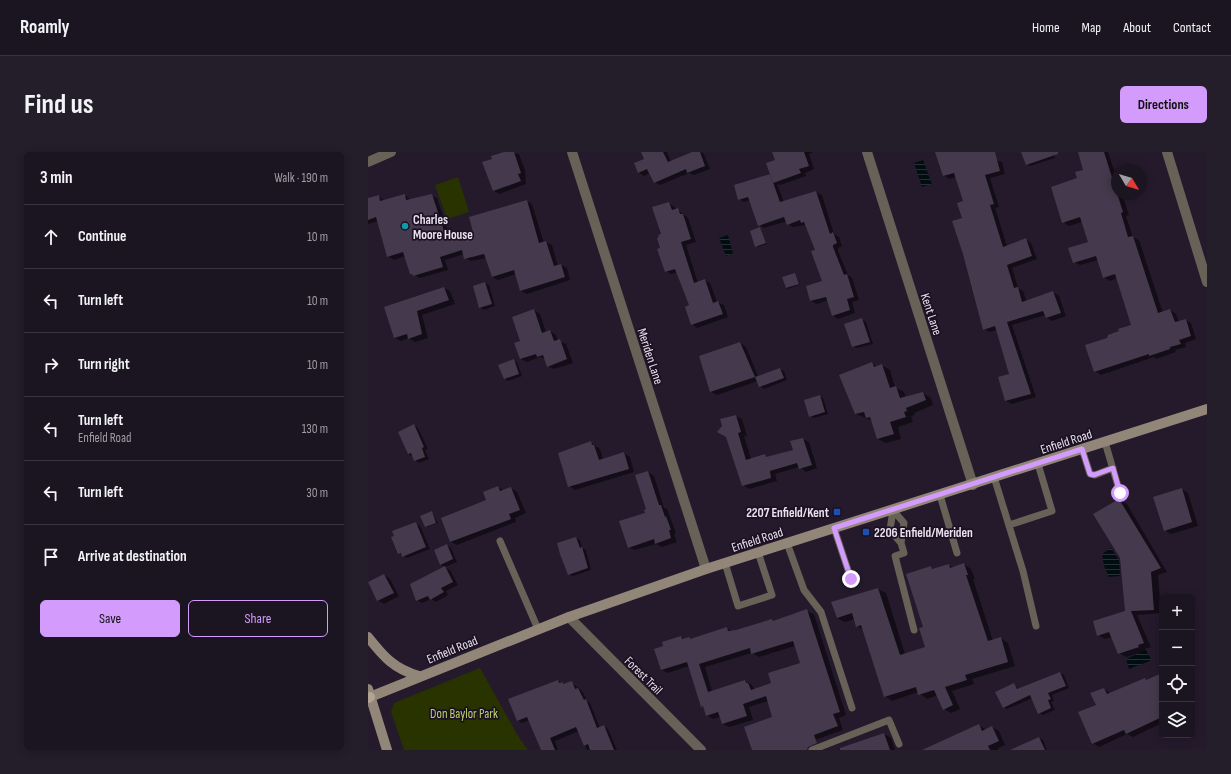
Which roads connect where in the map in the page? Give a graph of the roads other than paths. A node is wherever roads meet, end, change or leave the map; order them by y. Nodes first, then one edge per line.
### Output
1 (391, 152) edge
2 (572, 152) edge
3 (867, 152) edge
4 (1167, 152) edge
5 (369, 159) edge
6 (1207, 282) edge
7 (1207, 409) edge
8 (1105, 442) junction
9 (1082, 449) junction
10 (1038, 464) junction
11 (1113, 468) junction
12 (994, 477) junction
13 (973, 484) junction
14 (1120, 493) dead end
15 (940, 495) junction
16 (893, 510) junction
17 (1009, 525) junction
18 (834, 528) junction
19 (500, 542) dead end
20 (787, 543) junction
21 (901, 543) junction
22 (758, 552) junction
23 (957, 553) dead end
24 (725, 563) junction
25 (706, 569) junction
26 (851, 579) dead end
27 (569, 617) junction
28 (1036, 626) dead end
29 (538, 630) junction
30 (914, 630) dead end
31 (368, 637) edge
32 (419, 676) junction
33 (369, 694) edge
34 (852, 708) dead end
35 (899, 744) dead end
36 (387, 750) edge
37 (701, 750) edge
38 (812, 750) edge

1 - 5 street
2 - 25 street, Meriden Lane
3 - 13 street, Kent Lane
4 - 6 street
7 - 8 street, Enfield Road
8 - 9 street, Enfield Road
8 - 11 lane
9 - 10 street, Enfield Road
9 - 11 lane
10 - 12 street, Enfield Road
10 - 17 lane
11 - 14 lane
12 - 13 street, Enfield Road
12 - 17 lane
13 - 15 street, Enfield Road
15 - 16 street, Enfield Road
15 - 23 lane
16 - 18 street, Enfield Road
16 - 21 lane
16 - 21 lane
17 - 28 lane
18 - 20 street, Enfield Road
18 - 26 lane
19 - 29 lane
20 - 22 street, Enfield Road
20 - 34 lane
21 - 30 lane
22 - 24 street, Enfield Road
22 - 24 lane
24 - 25 street, Enfield Road
25 - 27 street, Enfield Road
27 - 29 street, Enfield Road
27 - 37 street, Forest Trail
29 - 32 street, Enfield Road
31 - 32 street
32 - 33 street, Enfield Road
33 - 36 street
35 - 38 lane

